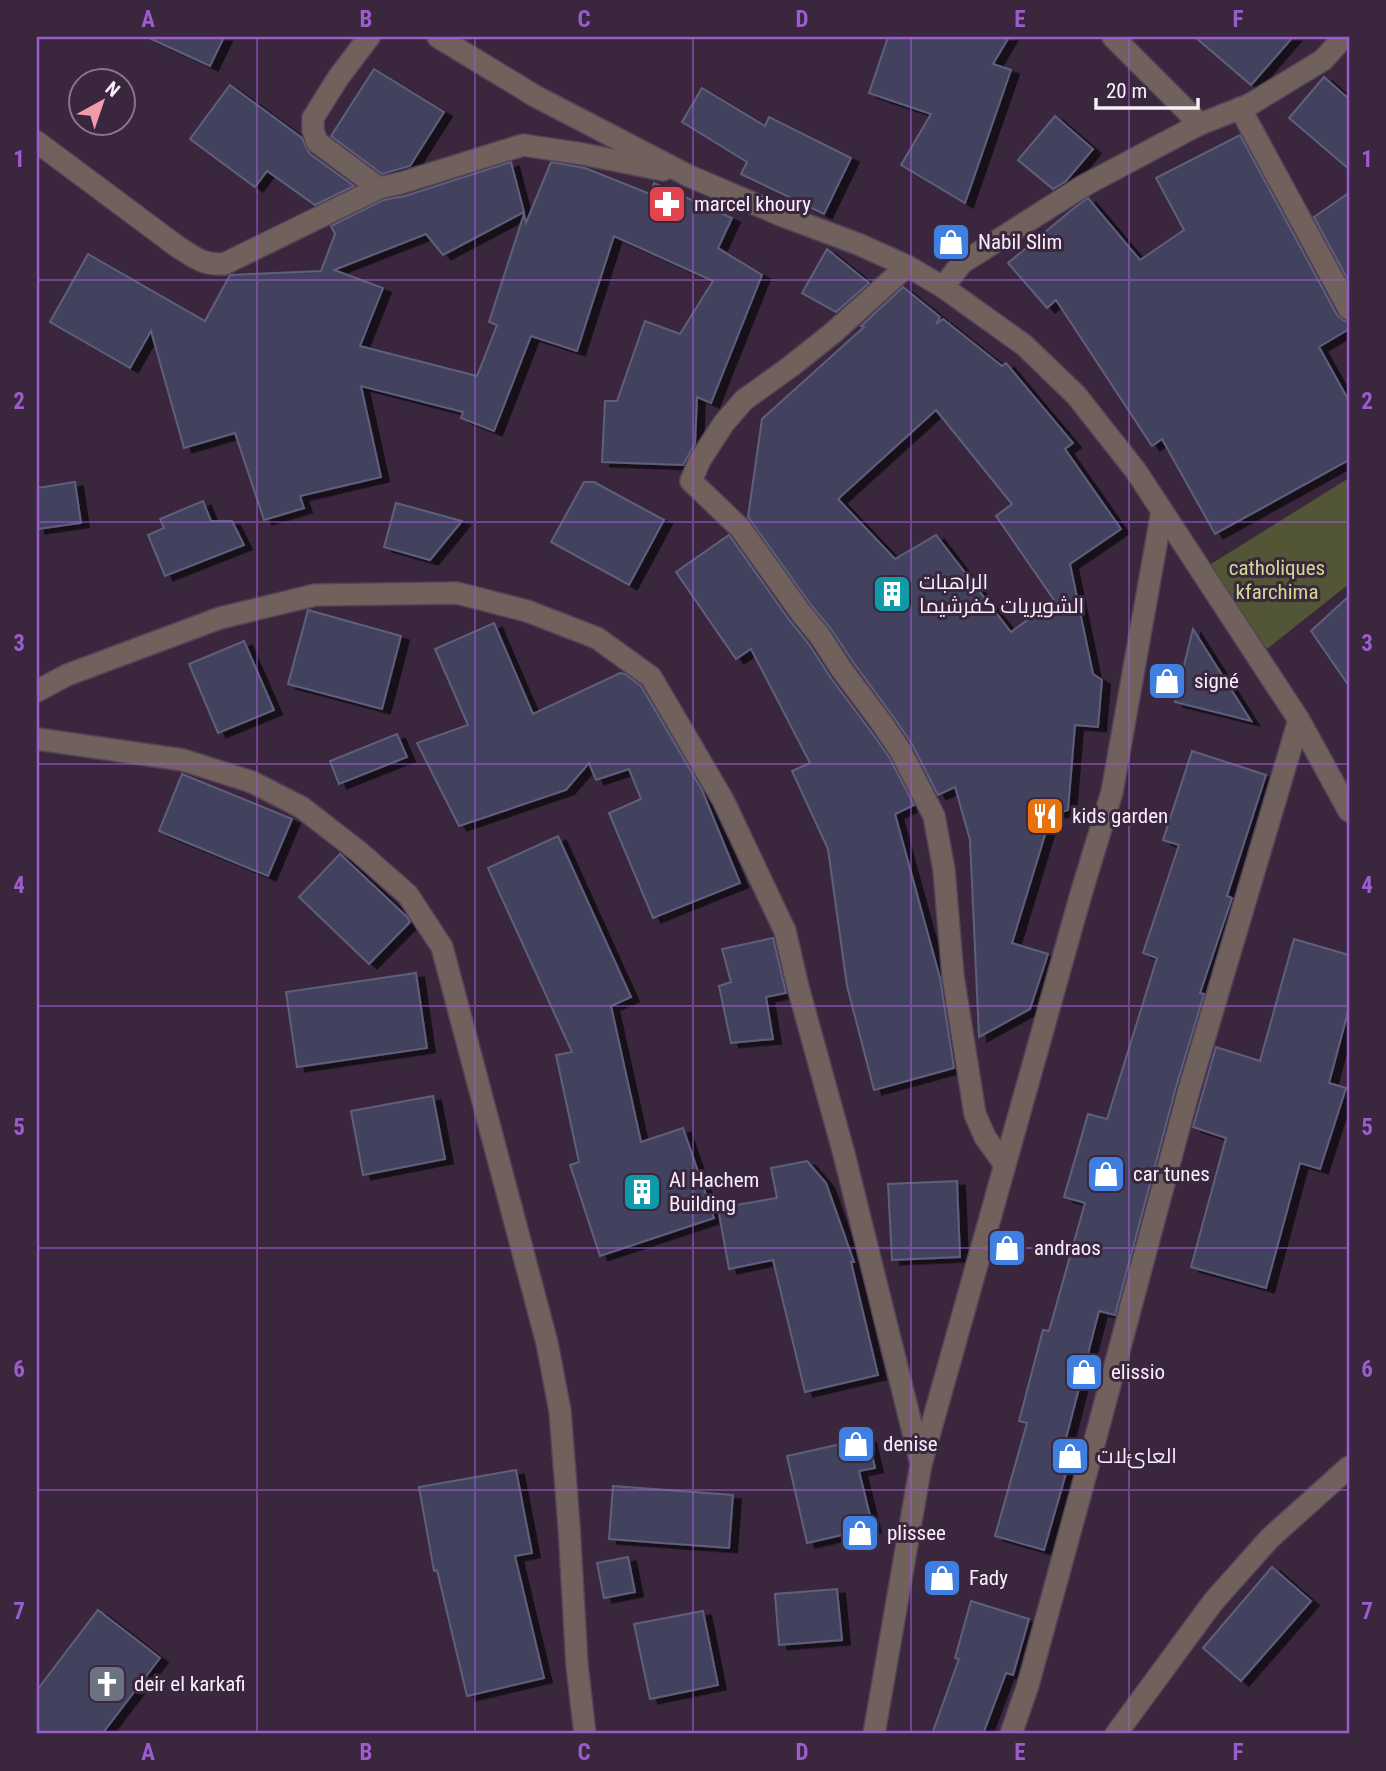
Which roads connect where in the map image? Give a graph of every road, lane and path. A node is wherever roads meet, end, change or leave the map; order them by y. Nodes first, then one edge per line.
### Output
1 (369, 37) edge
2 (438, 37) edge
3 (1113, 37) edge
4 (1345, 37) edge
5 (1240, 108) junction
6 (1200, 124) junction
7 (37, 144) edge
8 (689, 176) junction
9 (379, 188) junction
10 (907, 266) junction
11 (943, 287) junction
12 (1349, 309) edge
13 (1162, 511) junction
14 (37, 691) edge
15 (1299, 720) junction
16 (37, 739) edge
17 (1349, 811) edge
18 (1005, 1165) junction
19 (921, 1464) junction
20 (1349, 1467) edge
21 (585, 1734) edge
22 (874, 1734) edge
23 (1011, 1734) edge
24 (1116, 1734) edge

1 - 9 street
2 - 8 street
3 - 6 street
4 - 5 street
5 - 6 street
5 - 12 street
6 - 11 street
7 - 9 street
8 - 9 street
8 - 10 street
10 - 11 street
10 - 18 street
11 - 13 street
13 - 15 street
13 - 18 street
14 - 19 street
15 - 17 street
15 - 23 street
16 - 21 street
18 - 19 street
19 - 22 street
20 - 24 street

